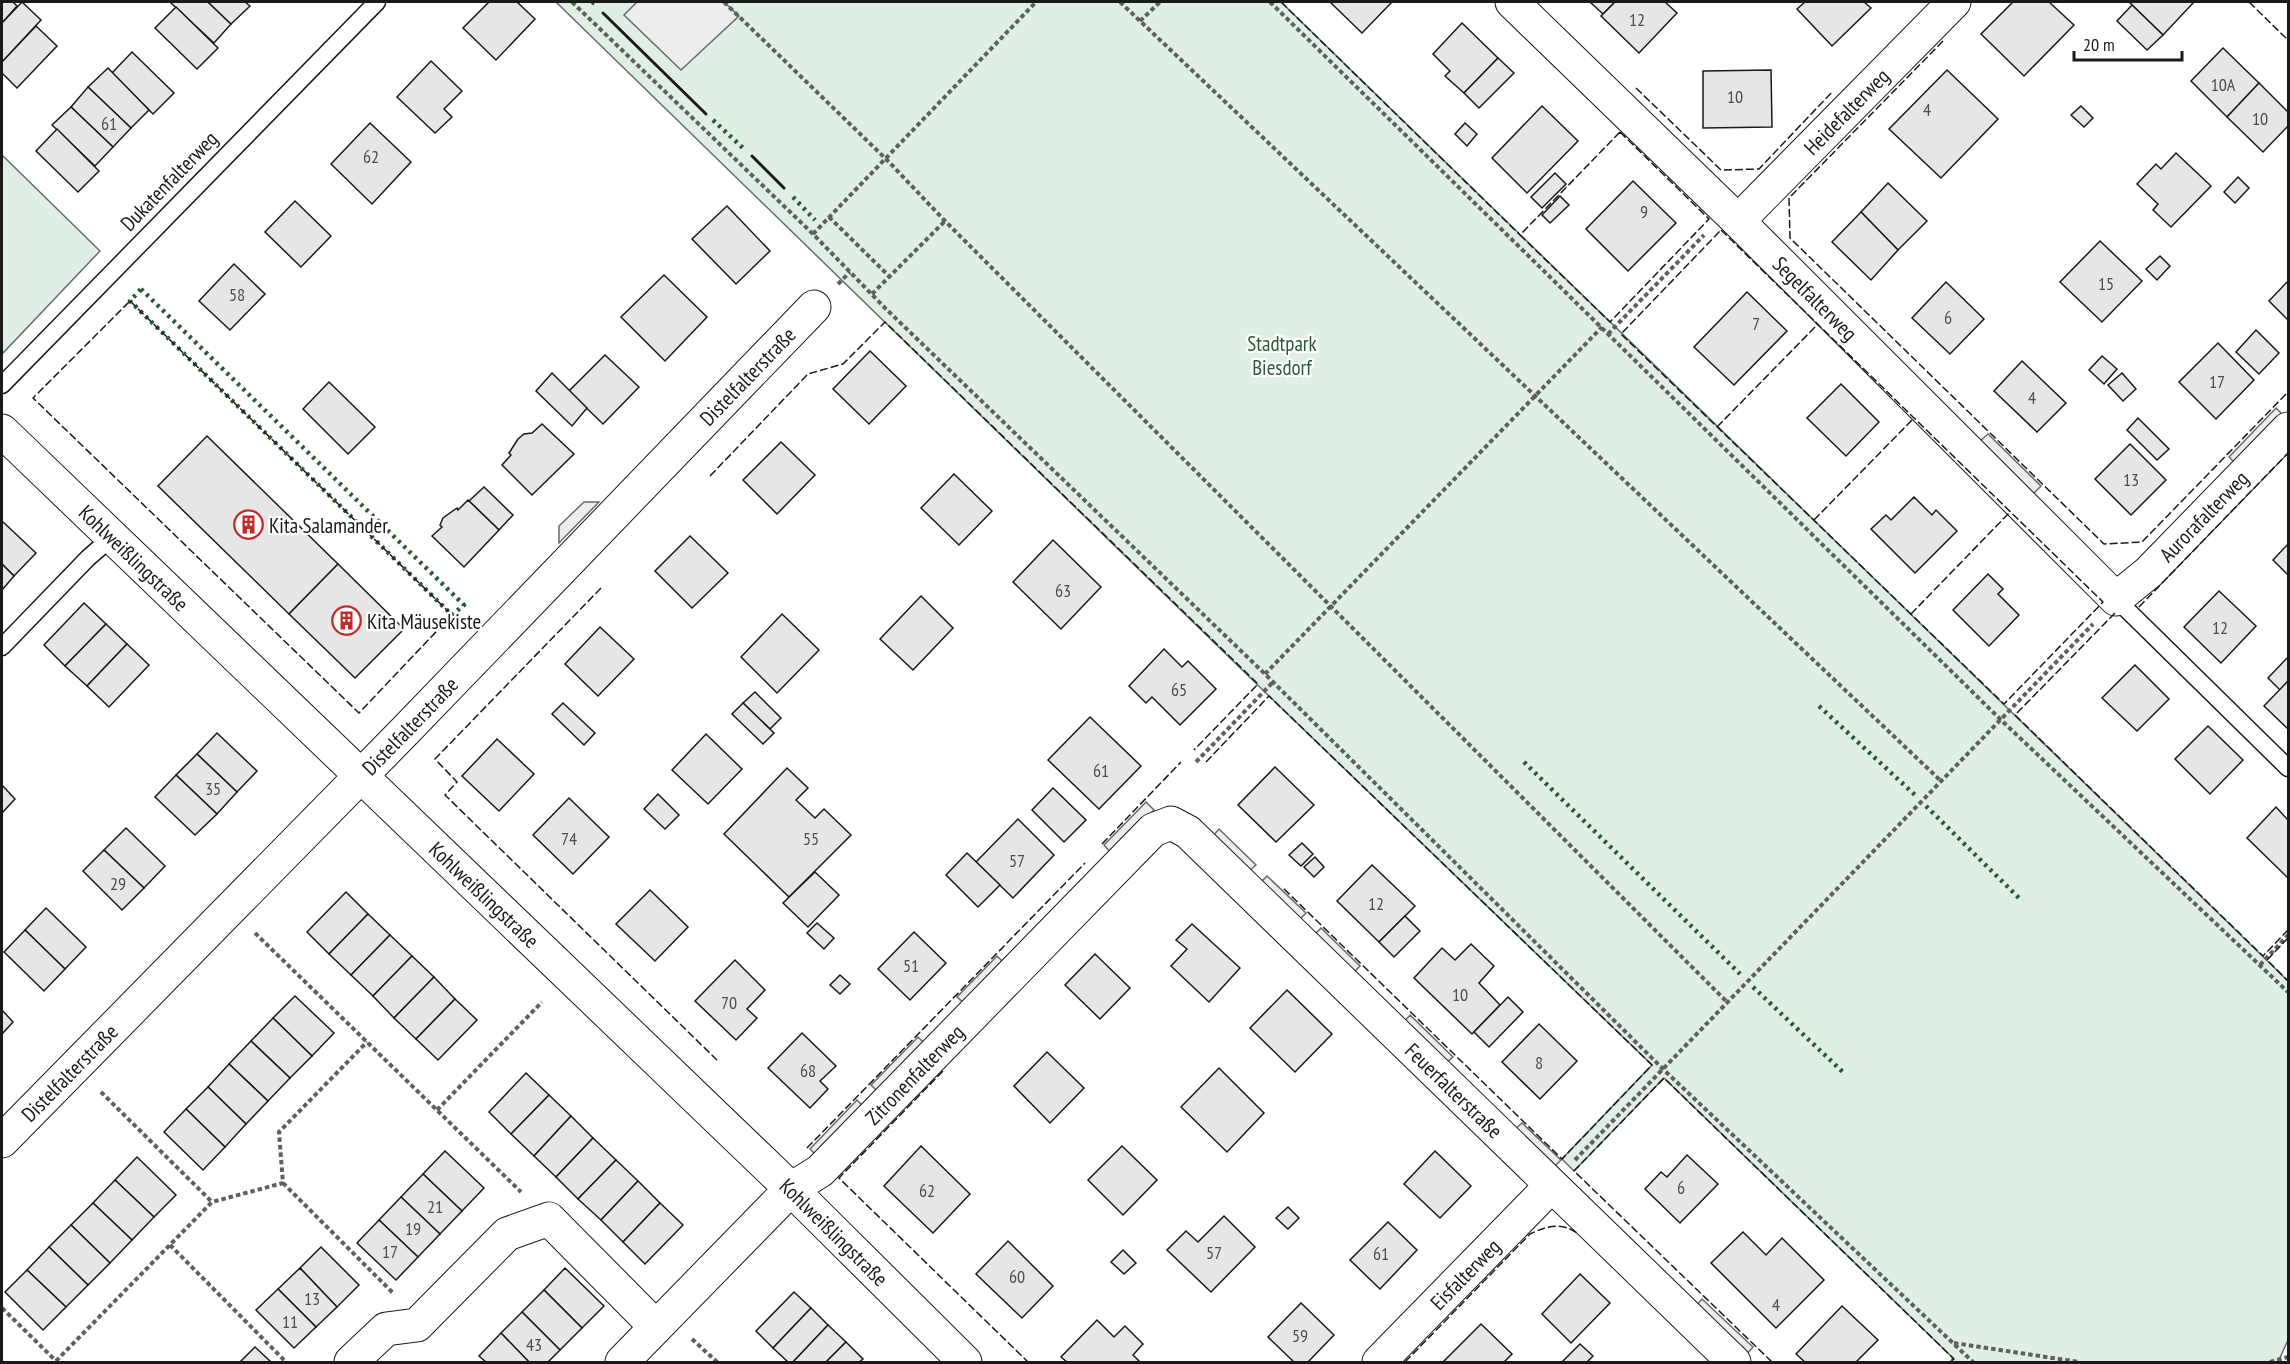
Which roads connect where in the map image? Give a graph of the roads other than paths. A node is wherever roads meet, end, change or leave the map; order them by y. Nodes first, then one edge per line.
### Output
1 (1512, 2) edge
2 (1954, 2) edge
3 (370, 4) edge
4 (1733, 216) junction
5 (814, 307) dead end
6 (2, 385) edge
7 (2289, 429) edge
8 (2, 431) edge
9 (111, 538) junction
10 (2116, 599) junction
11 (2, 647) edge
12 (2289, 768) edge
13 (361, 775) junction
14 (1171, 823) joint
15 (2, 1141) edge
16 (1551, 1186) junction
17 (791, 1190) junction
18 (656, 1327) junction
19 (351, 1362) edge
20 (622, 1362) edge
21 (965, 1362) edge
22 (1379, 1362) edge
23 (1734, 1362) edge

1 - 4 street, Segelfalterweg
2 - 4 street, Heidefalterweg
3 - 6 lane, Dukatenfalterweg
4 - 10 street, Segelfalterweg
5 - 13 street, Distelfalterstraße
7 - 10 street, Aurorafalterweg
8 - 9 street, Kohlweißlingstraße
9 - 11 lane
9 - 13 street, Kohlweißlingstraße
10 - 12 lane
13 - 15 street, Distelfalterstraße
13 - 17 street, Kohlweißlingstraße
14 - 16 street, Feuerfalterstraße
14 - 17 street, Zitronenfalterweg
16 - 22 street, Eisfalterweg
16 - 23 street, Feuerfalterstraße
17 - 18 street, Zitronenfalterweg
17 - 21 street, Kohlweißlingstraße
18 - 19 street
18 - 20 street, Zitronenfalterweg

